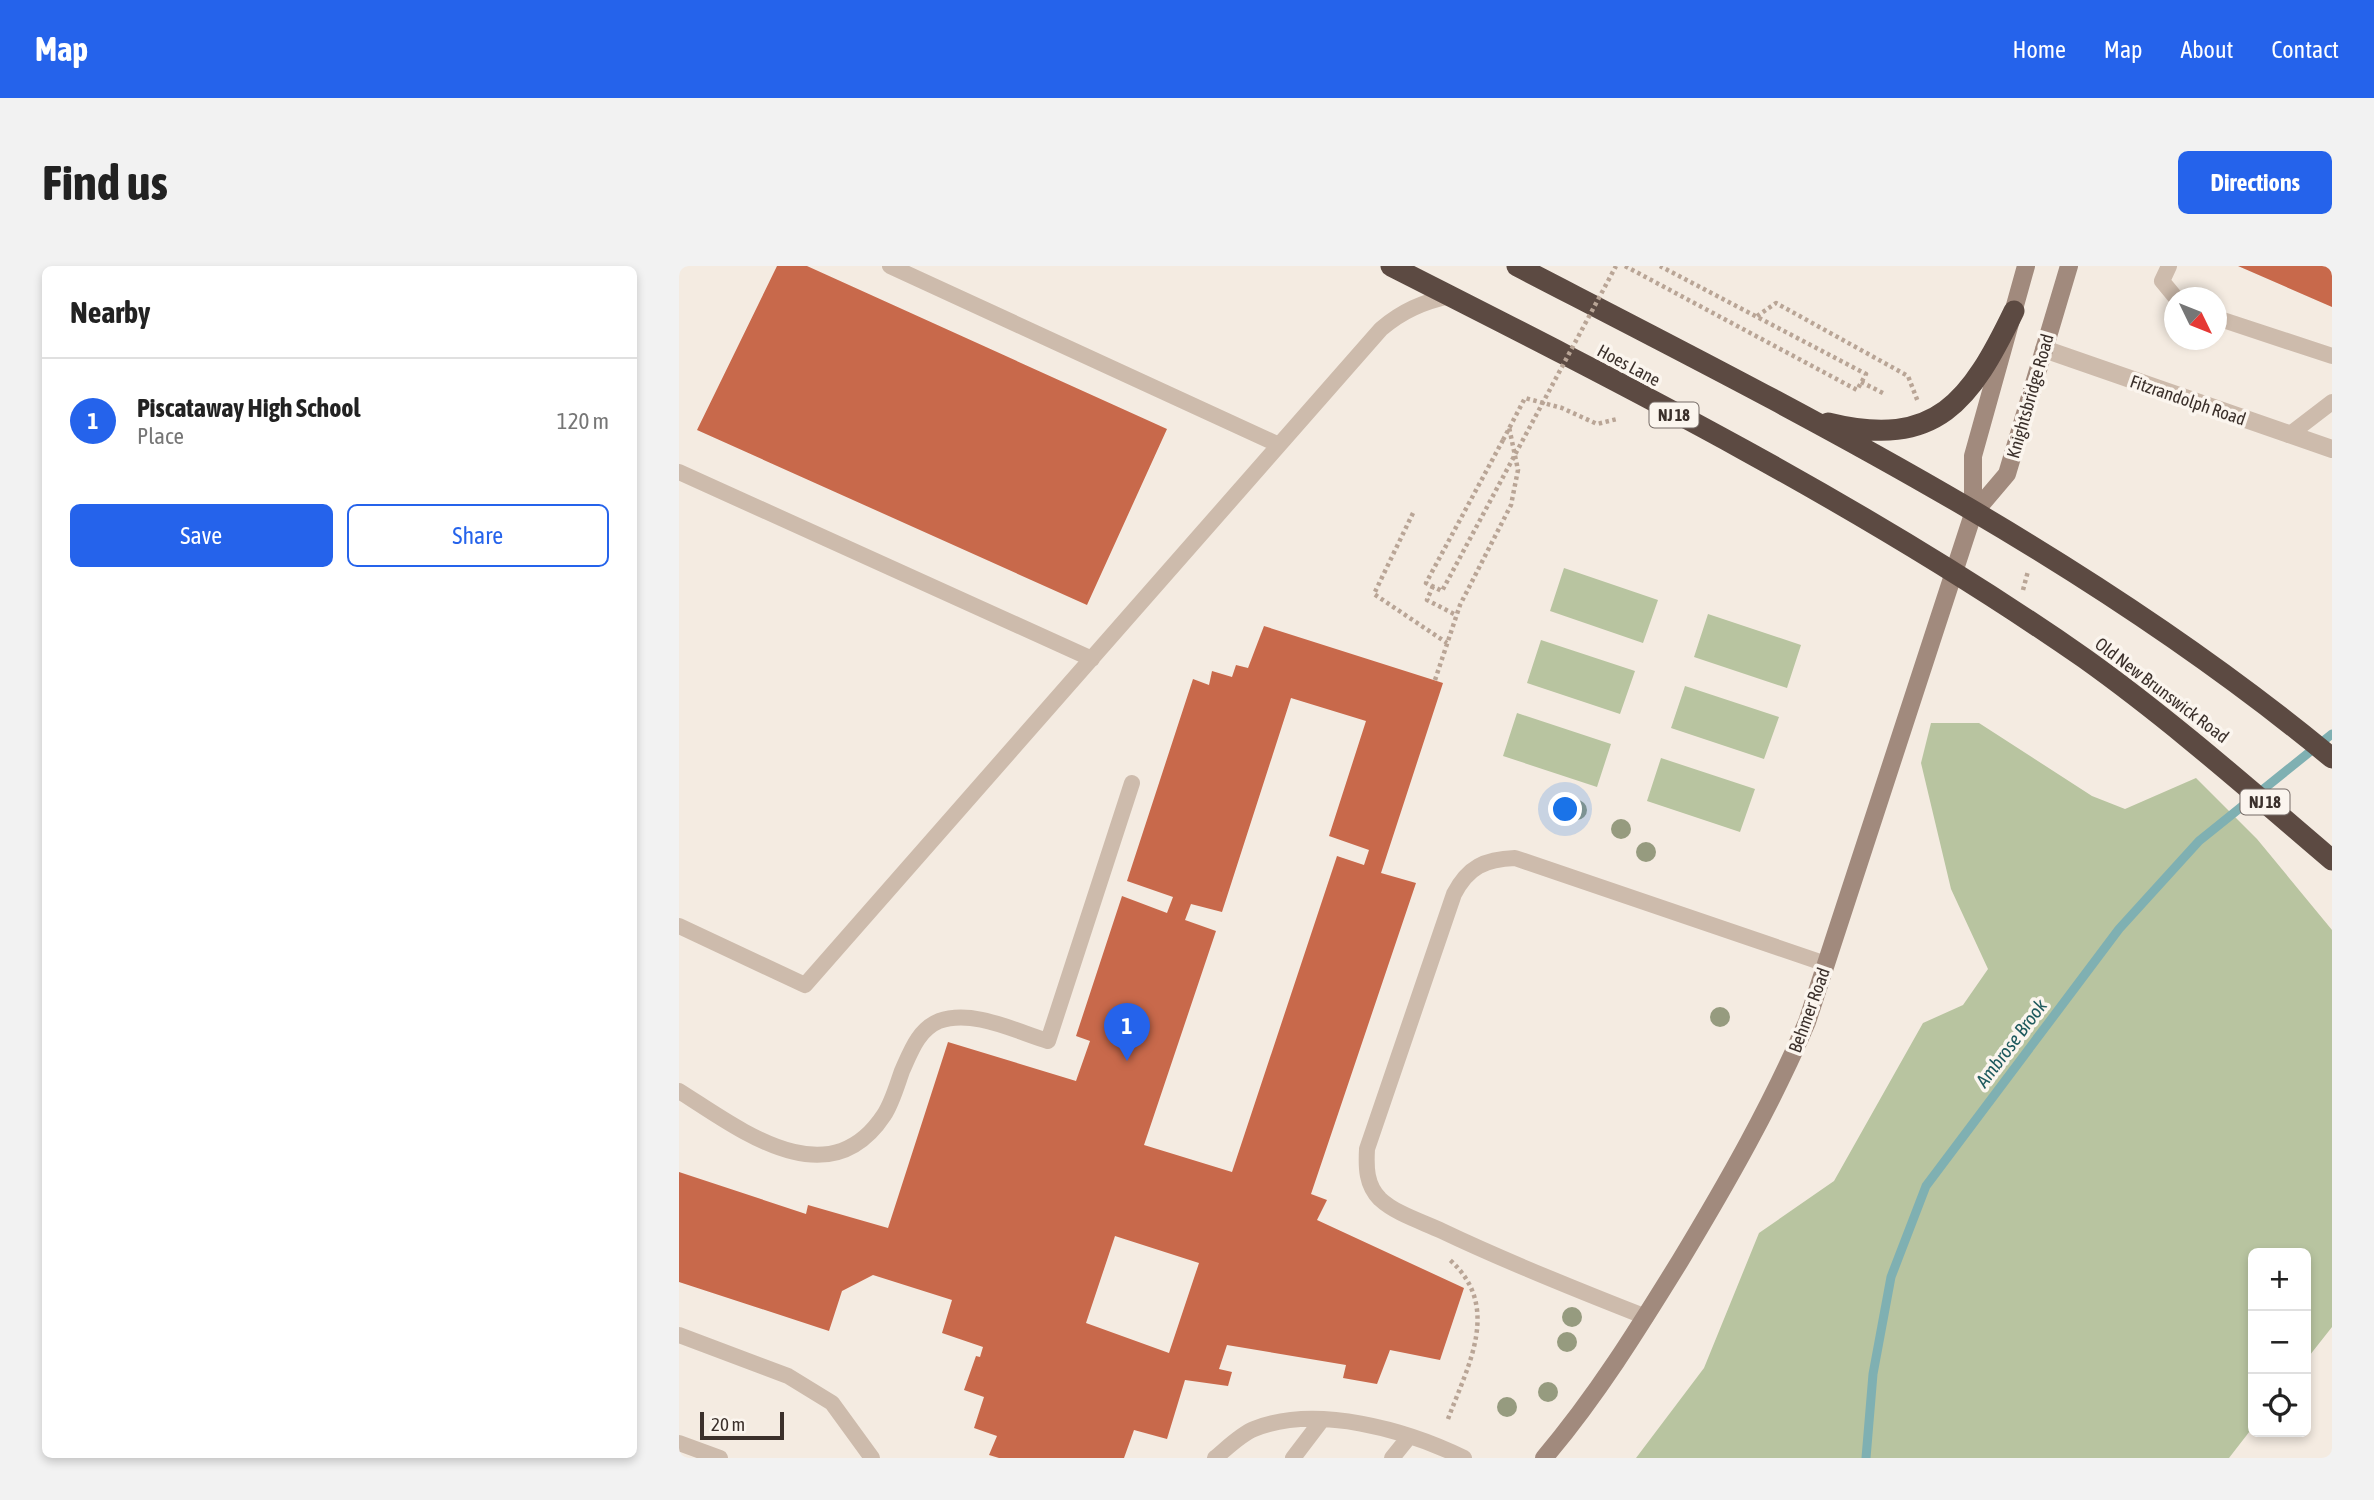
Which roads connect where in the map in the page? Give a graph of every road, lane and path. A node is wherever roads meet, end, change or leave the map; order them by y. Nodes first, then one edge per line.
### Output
1 (890, 266) edge
2 (1391, 266) edge
3 (1517, 266) edge
4 (1616, 266) edge
5 (1625, 266) edge
6 (1660, 266) edge
7 (2026, 266) edge
8 (2069, 266) edge
9 (2169, 266) edge
10 (2167, 287) edge
11 (1450, 296) junction
12 (2014, 311) junction
13 (1756, 316) junction
14 (2227, 321) edge
15 (2044, 349) junction
16 (2332, 356) edge
17 (1861, 382) junction
18 (1885, 394) dead end
19 (2332, 402) edge
20 (1920, 407) dead end
21 (1616, 419) dead end
22 (1812, 419) junction
23 (1509, 427) junction
24 (2289, 435) junction
25 (1279, 445) junction
26 (2332, 449) edge
27 (679, 472) edge
28 (1413, 513) dead end
29 (1973, 513) junction
30 (2028, 570) dead end
31 (1953, 573) junction
32 (1433, 586) junction
33 (2022, 592) dead end
34 (1457, 615) junction
35 (1447, 643) junction
36 (1092, 660) junction
37 (1435, 680) dead end
38 (2332, 758) edge
39 (1132, 783) dead end
40 (2324, 853) edge
41 (679, 926) edge
42 (1826, 964) junction
43 (679, 1091) edge
44 (1449, 1260) dead end
45 (1646, 1317) junction
46 (679, 1335) edge
47 (1448, 1419) dead end
48 (1322, 1420) junction
49 (1409, 1437) junction
50 (679, 1443) edge
51 (720, 1458) edge
52 (872, 1458) edge
53 (1215, 1458) edge
54 (1293, 1458) edge
55 (1392, 1458) edge
56 (1464, 1458) edge
57 (1544, 1458) edge

1 - 25 lane
2 - 11 highway, Hoes Lane / NJ 18
3 - 22 highway, Hoes Lane
4 - 32 path, bridge
5 - 17 path
6 - 13 path
7 - 12 street
8 - 15 street, Knightsbridge Road
9 - 10 lane
11 - 25 lane
11 - 31 highway, Hoes Lane / NJ 18
12 - 22 highway
12 - 29 street
13 - 17 path
13 - 20 path
14 - 16 lane
15 - 24 street, Fitzrandolph Road
15 - 29 street, Knightsbridge Road
17 - 18 path
19 - 24 lane
21 - 23 path
22 - 29 highway, Hoes Lane
23 - 32 path, bridge
23 - 34 path
24 - 26 street, Fitzrandolph Road
25 - 36 lane
27 - 36 lane
28 - 35 path
29 - 31 street, Behmer Road
29 - 38 highway
30 - 33 path
31 - 40 highway, Old New Brunswick Road / NJ 18
31 - 42 street, Behmer Road
32 - 34 path
34 - 35 path
35 - 37 path
36 - 41 lane
39 - 43 lane
42 - 45 street, Behmer Road
42 - 45 lane
44 - 47 path
45 - 57 street, Behmer Road
46 - 52 lane
48 - 49 lane
48 - 53 lane
48 - 54 lane
49 - 55 lane
49 - 56 lane
50 - 51 lane

